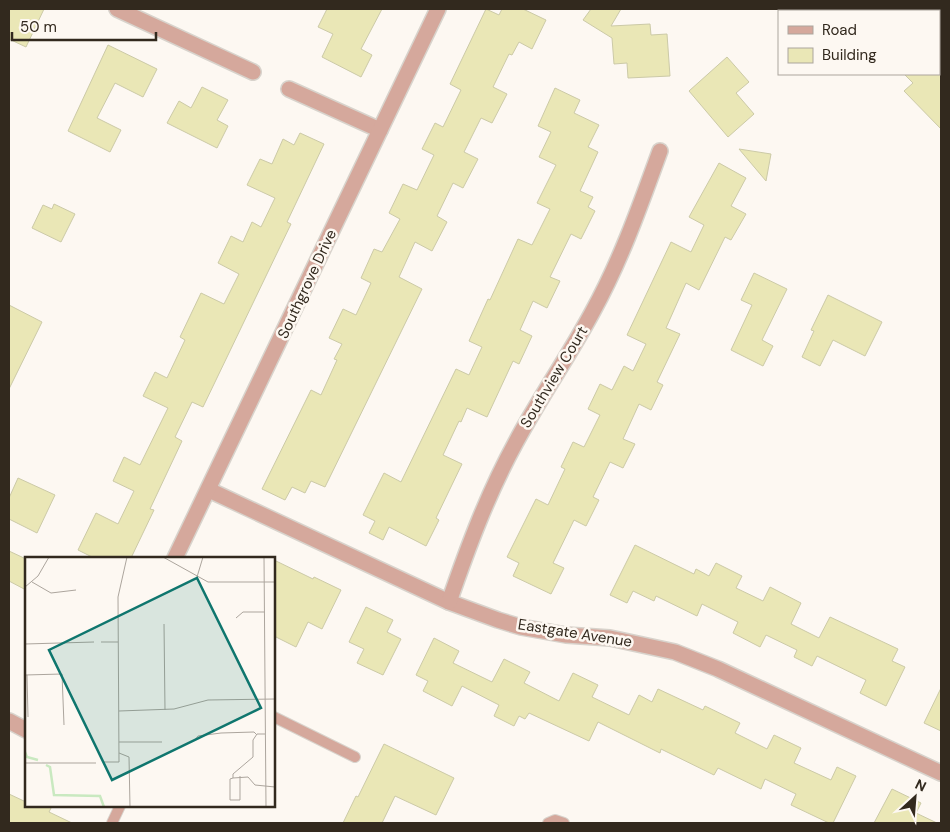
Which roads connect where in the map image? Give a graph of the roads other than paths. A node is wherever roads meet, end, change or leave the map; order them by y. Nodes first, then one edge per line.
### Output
1 (117, 9) edge
2 (438, 9) edge
3 (253, 72) dead end
4 (289, 89) dead end
5 (380, 130) junction
6 (660, 151) dead end
7 (209, 490) junction
8 (176, 557) edge
9 (449, 602) junction
10 (275, 717) edge
11 (9, 721) edge
12 (25, 729) edge
13 (355, 757) dead end
14 (941, 774) edge
15 (120, 807) edge
16 (112, 823) edge
17 (548, 823) edge
18 (564, 823) edge

1 - 3 street
2 - 5 street, Southgrove Drive
4 - 5 street
5 - 7 street, Southgrove Drive
6 - 9 street, Southview Court
7 - 8 street, Southgrove Drive
7 - 9 street, Eastgate Avenue
9 - 14 street, Eastgate Avenue
10 - 13 lane
11 - 12 street
15 - 16 lane
17 - 18 lane

